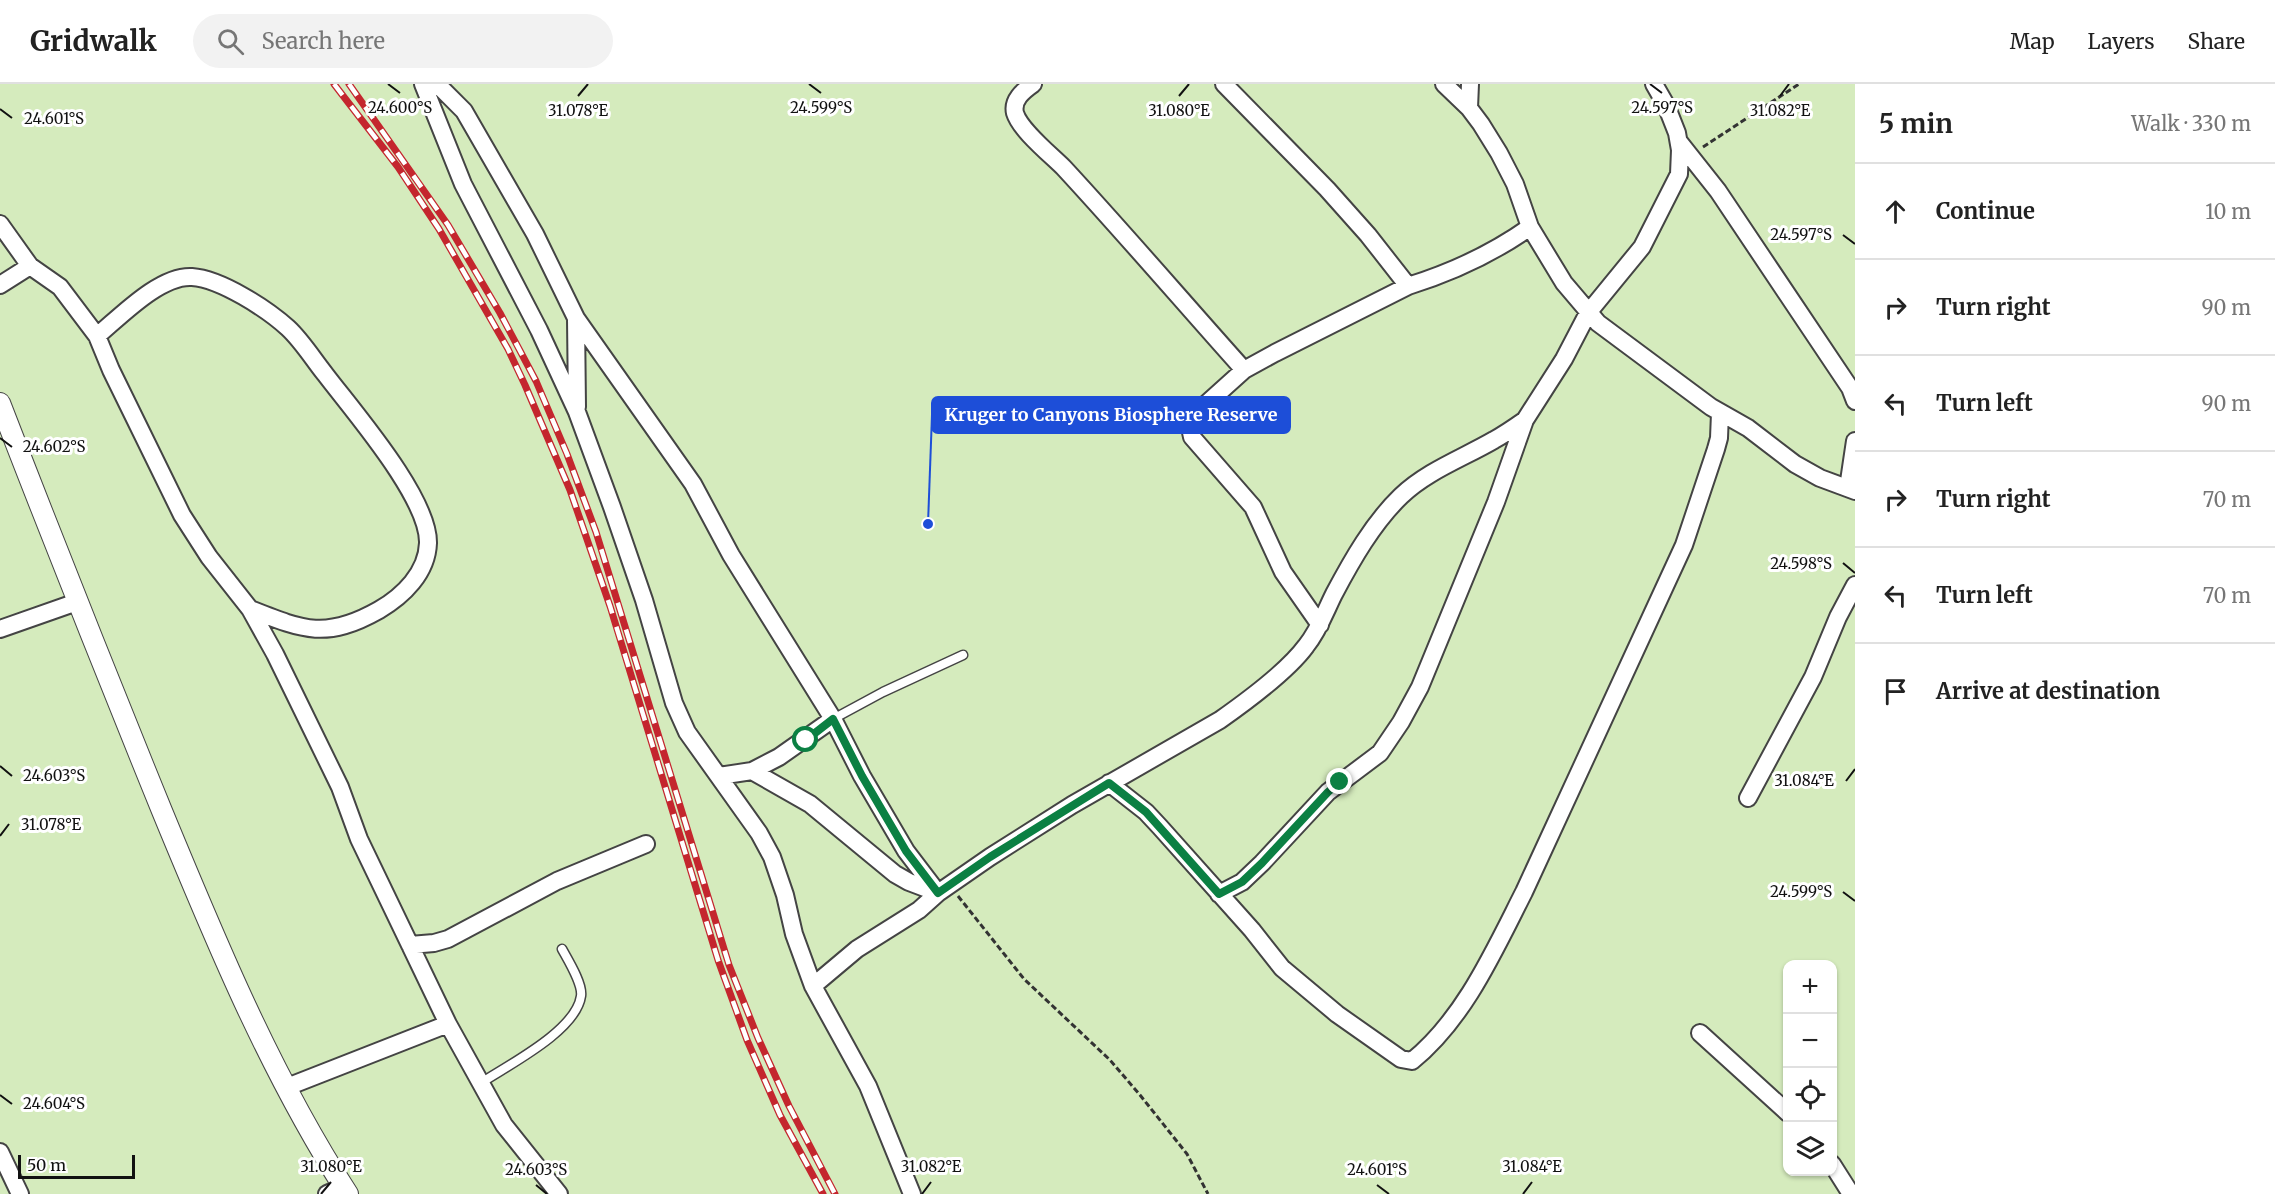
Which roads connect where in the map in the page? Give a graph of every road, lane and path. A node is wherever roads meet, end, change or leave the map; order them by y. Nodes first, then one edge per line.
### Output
1 (423, 84) edge
2 (437, 84) edge
3 (1033, 84) edge
4 (1224, 84) edge
5 (1444, 84) edge
6 (1470, 84) edge
7 (1654, 84) edge
8 (1799, 84) edge
9 (1469, 108) junction
10 (1684, 149) junction
11 (0, 224) edge
12 (1530, 227) junction
13 (30, 267) junction
14 (0, 285) edge
15 (1408, 286) junction
16 (1588, 313) junction
17 (576, 318) junction
18 (98, 336) junction
19 (1244, 370) junction
20 (1855, 401) edge
21 (0, 403) edge
22 (577, 412) junction
23 (1720, 413) junction
24 (1525, 420) junction
25 (1855, 441) edge
26 (1852, 490) edge
27 (1855, 585) edge
28 (77, 602) junction
29 (250, 609) junction
30 (1320, 625) junction
31 (0, 629) edge
32 (963, 655) dead end
33 (833, 719) junction
34 (752, 771) junction
35 (719, 776) junction
36 (1109, 783) junction
37 (1748, 798) dead end
38 (646, 844) dead end
39 (944, 889) junction
40 (1219, 894) junction
41 (410, 945) junction
42 (562, 949) dead end
43 (813, 986) junction
44 (448, 1024) junction
45 (1700, 1033) dead end
46 (480, 1083) junction
47 (286, 1087) junction
48 (1783, 1108) edge
49 (0, 1152) edge
50 (1837, 1171) edge
51 (339, 1192) edge
52 (20, 1194) edge
53 (559, 1194) edge
54 (912, 1194) edge
55 (1208, 1194) edge
56 (1851, 1194) edge

1 - 22 street
2 - 17 street
3 - 19 street
4 - 15 street
5 - 9 street
6 - 9 street
7 - 10 street
8 - 10 path
9 - 12 street
10 - 16 street
10 - 20 street
11 - 13 street
12 - 15 street
12 - 16 street
13 - 14 street
13 - 18 street
15 - 19 street
16 - 23 street
16 - 24 street
17 - 22 street
17 - 33 street
18 - 29 street
18 - 29 street
19 - 30 street
21 - 28 street
22 - 35 street
23 - 26 street
23 - 40 street
24 - 30 street
24 - 40 street
25 - 26 street
27 - 37 street
28 - 31 street
28 - 47 street
29 - 41 street
30 - 36 street
32 - 33 lane
33 - 34 street
33 - 39 street
34 - 35 street
34 - 39 street
35 - 43 street
36 - 39 street
36 - 40 street
38 - 41 street
39 - 43 street
39 - 55 path
41 - 44 street
42 - 46 lane
43 - 54 street
44 - 46 street
44 - 47 street
45 - 48 street
46 - 53 street
47 - 51 street
49 - 52 street
50 - 56 street

